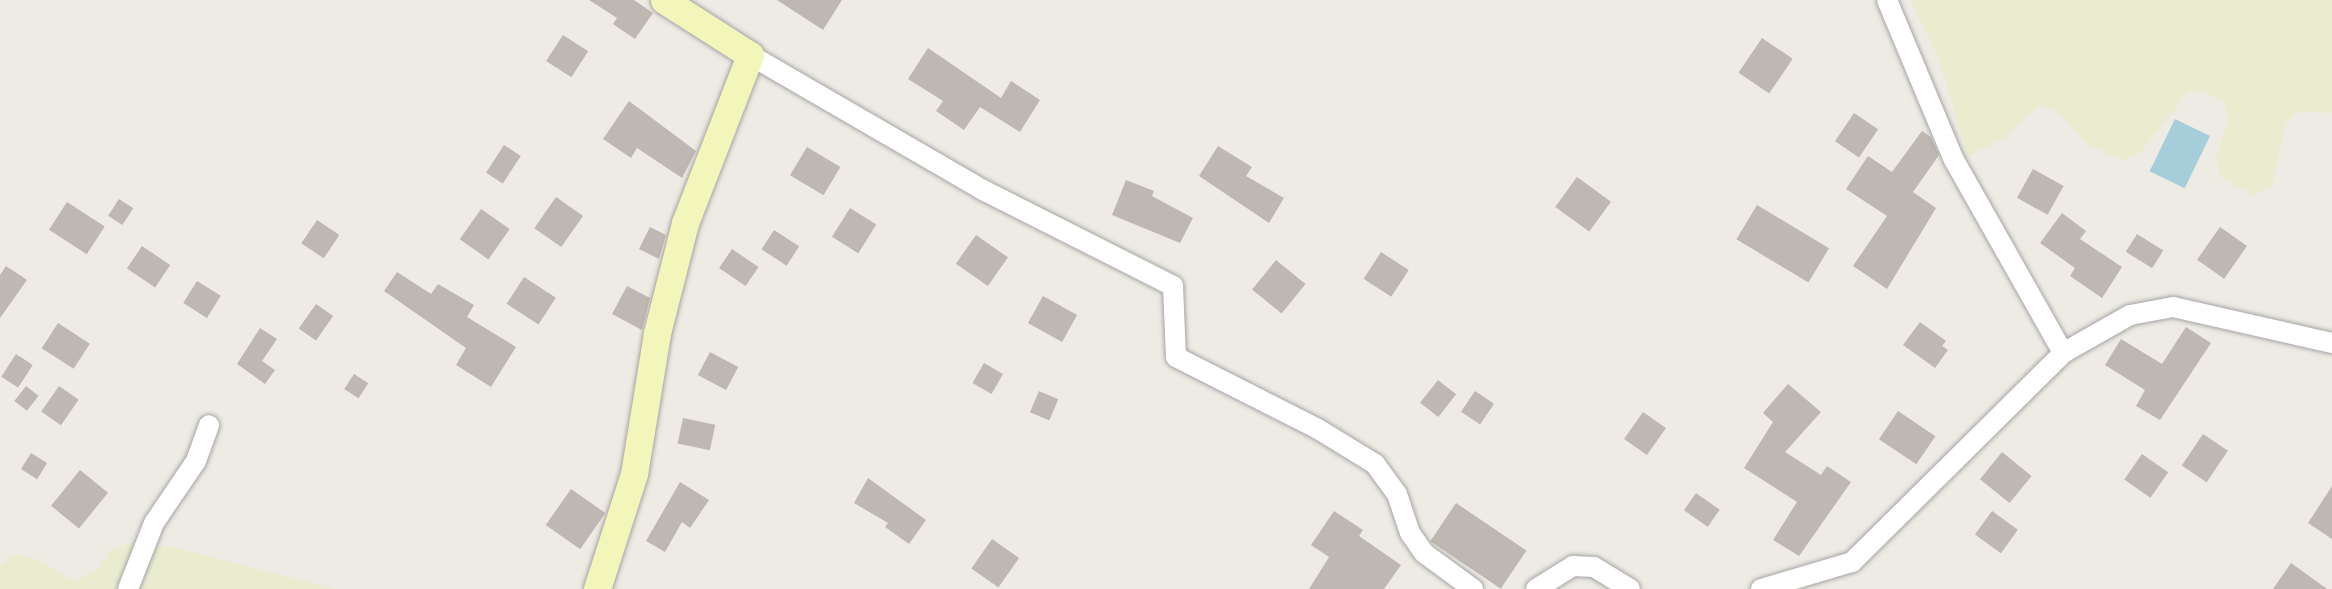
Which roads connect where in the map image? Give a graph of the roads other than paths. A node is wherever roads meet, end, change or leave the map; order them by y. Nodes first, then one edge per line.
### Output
1 (664, 0) edge
2 (1887, 0) edge
3 (750, 55) junction
4 (2332, 343) edge
5 (2063, 353) junction
6 (209, 425) dead end
7 (128, 589) edge
8 (597, 589) edge
9 (1473, 589) edge
10 (1536, 589) edge
11 (1630, 589) edge
12 (1761, 589) edge

1 - 3 street
2 - 5 street
3 - 8 street
3 - 9 street
4 - 5 street
5 - 12 street
6 - 7 street
10 - 11 street

